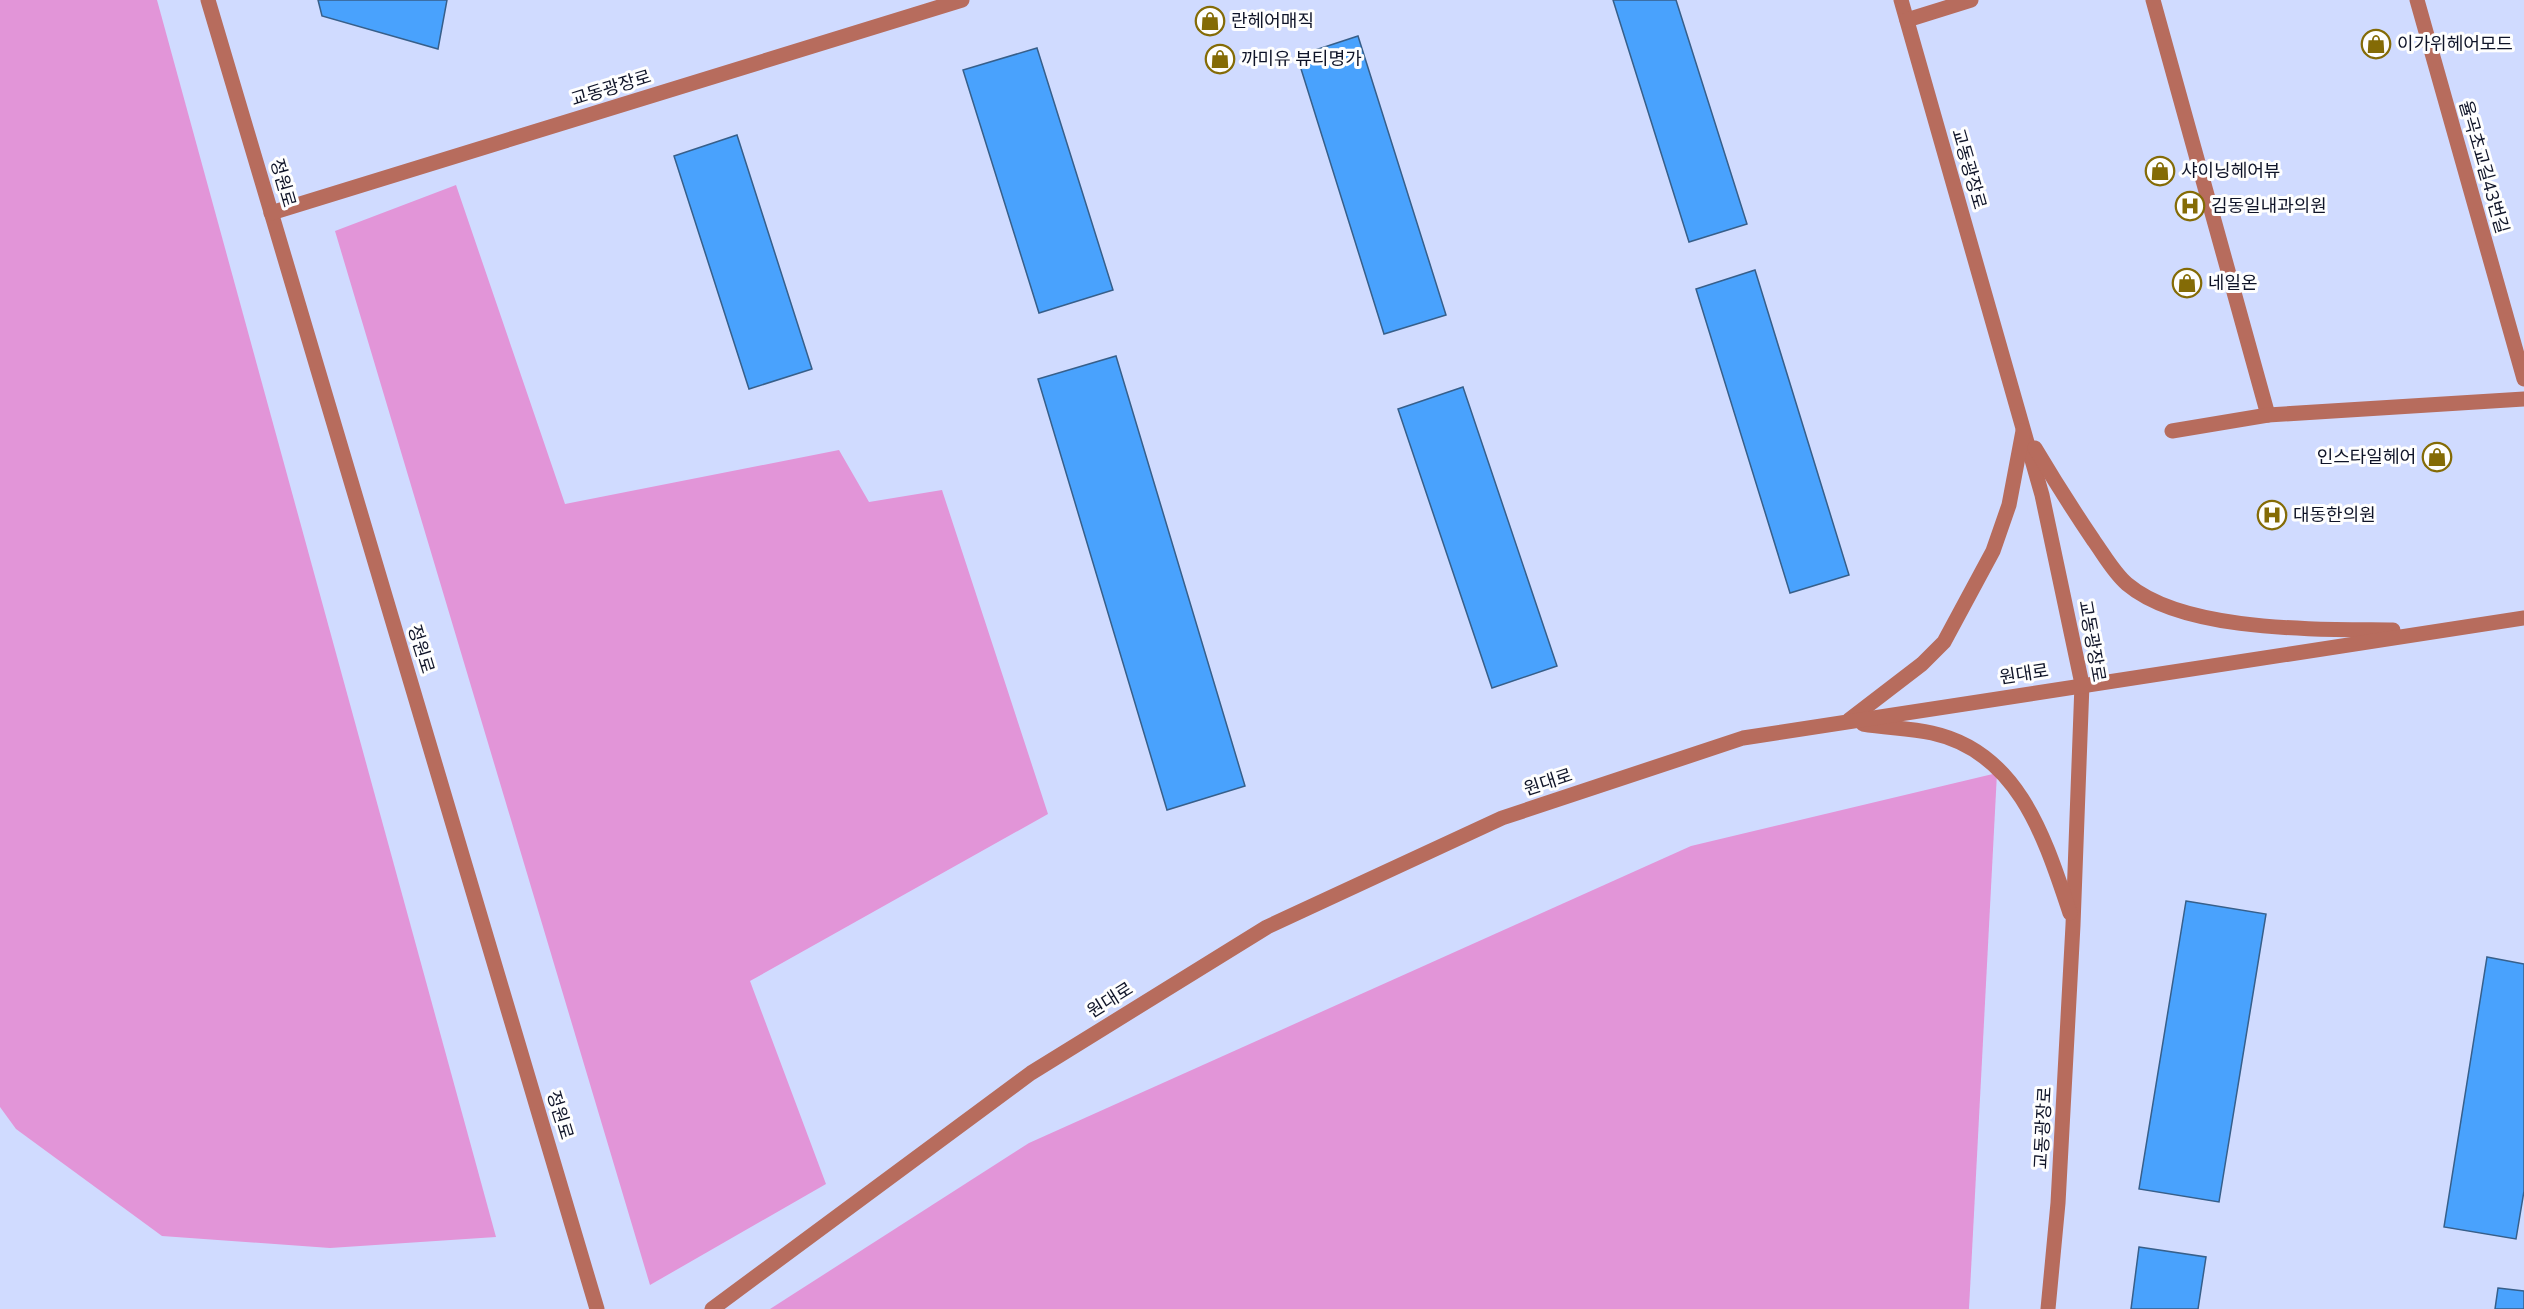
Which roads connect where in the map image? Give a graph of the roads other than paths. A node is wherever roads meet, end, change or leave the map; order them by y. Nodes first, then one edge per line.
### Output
1 (208, 0) edge
2 (962, 0) edge
3 (1901, 0) edge
4 (1971, 0) edge
5 (2153, 0) edge
6 (2417, 0) edge
7 (1907, 20) junction
8 (271, 213) junction
9 (2524, 379) edge
10 (2524, 399) edge
11 (2268, 416) junction
12 (2023, 428) junction
13 (2172, 431) dead end
14 (2524, 618) edge
15 (2436, 631) junction
16 (2082, 684) junction
17 (1846, 722) junction
18 (2073, 925) junction
19 (597, 1309) edge
20 (712, 1309) edge
21 (2048, 1309) edge

1 - 8 street, 정원로
2 - 8 street, 교동광장로
3 - 7 street, 교동광장로
4 - 7 street
5 - 11 street
6 - 9 street, 율곡초교길43번길
7 - 12 street, 교동광장로
8 - 19 street, 정원로
10 - 11 street
11 - 13 street
12 - 15 street
12 - 16 street, 교동광장로
12 - 17 street
14 - 15 street, 원대로
15 - 16 street, 원대로
16 - 17 street, 원대로
16 - 18 street, 교동광장로
17 - 18 street
17 - 20 street, 원대로
18 - 21 street, 교동광장로

